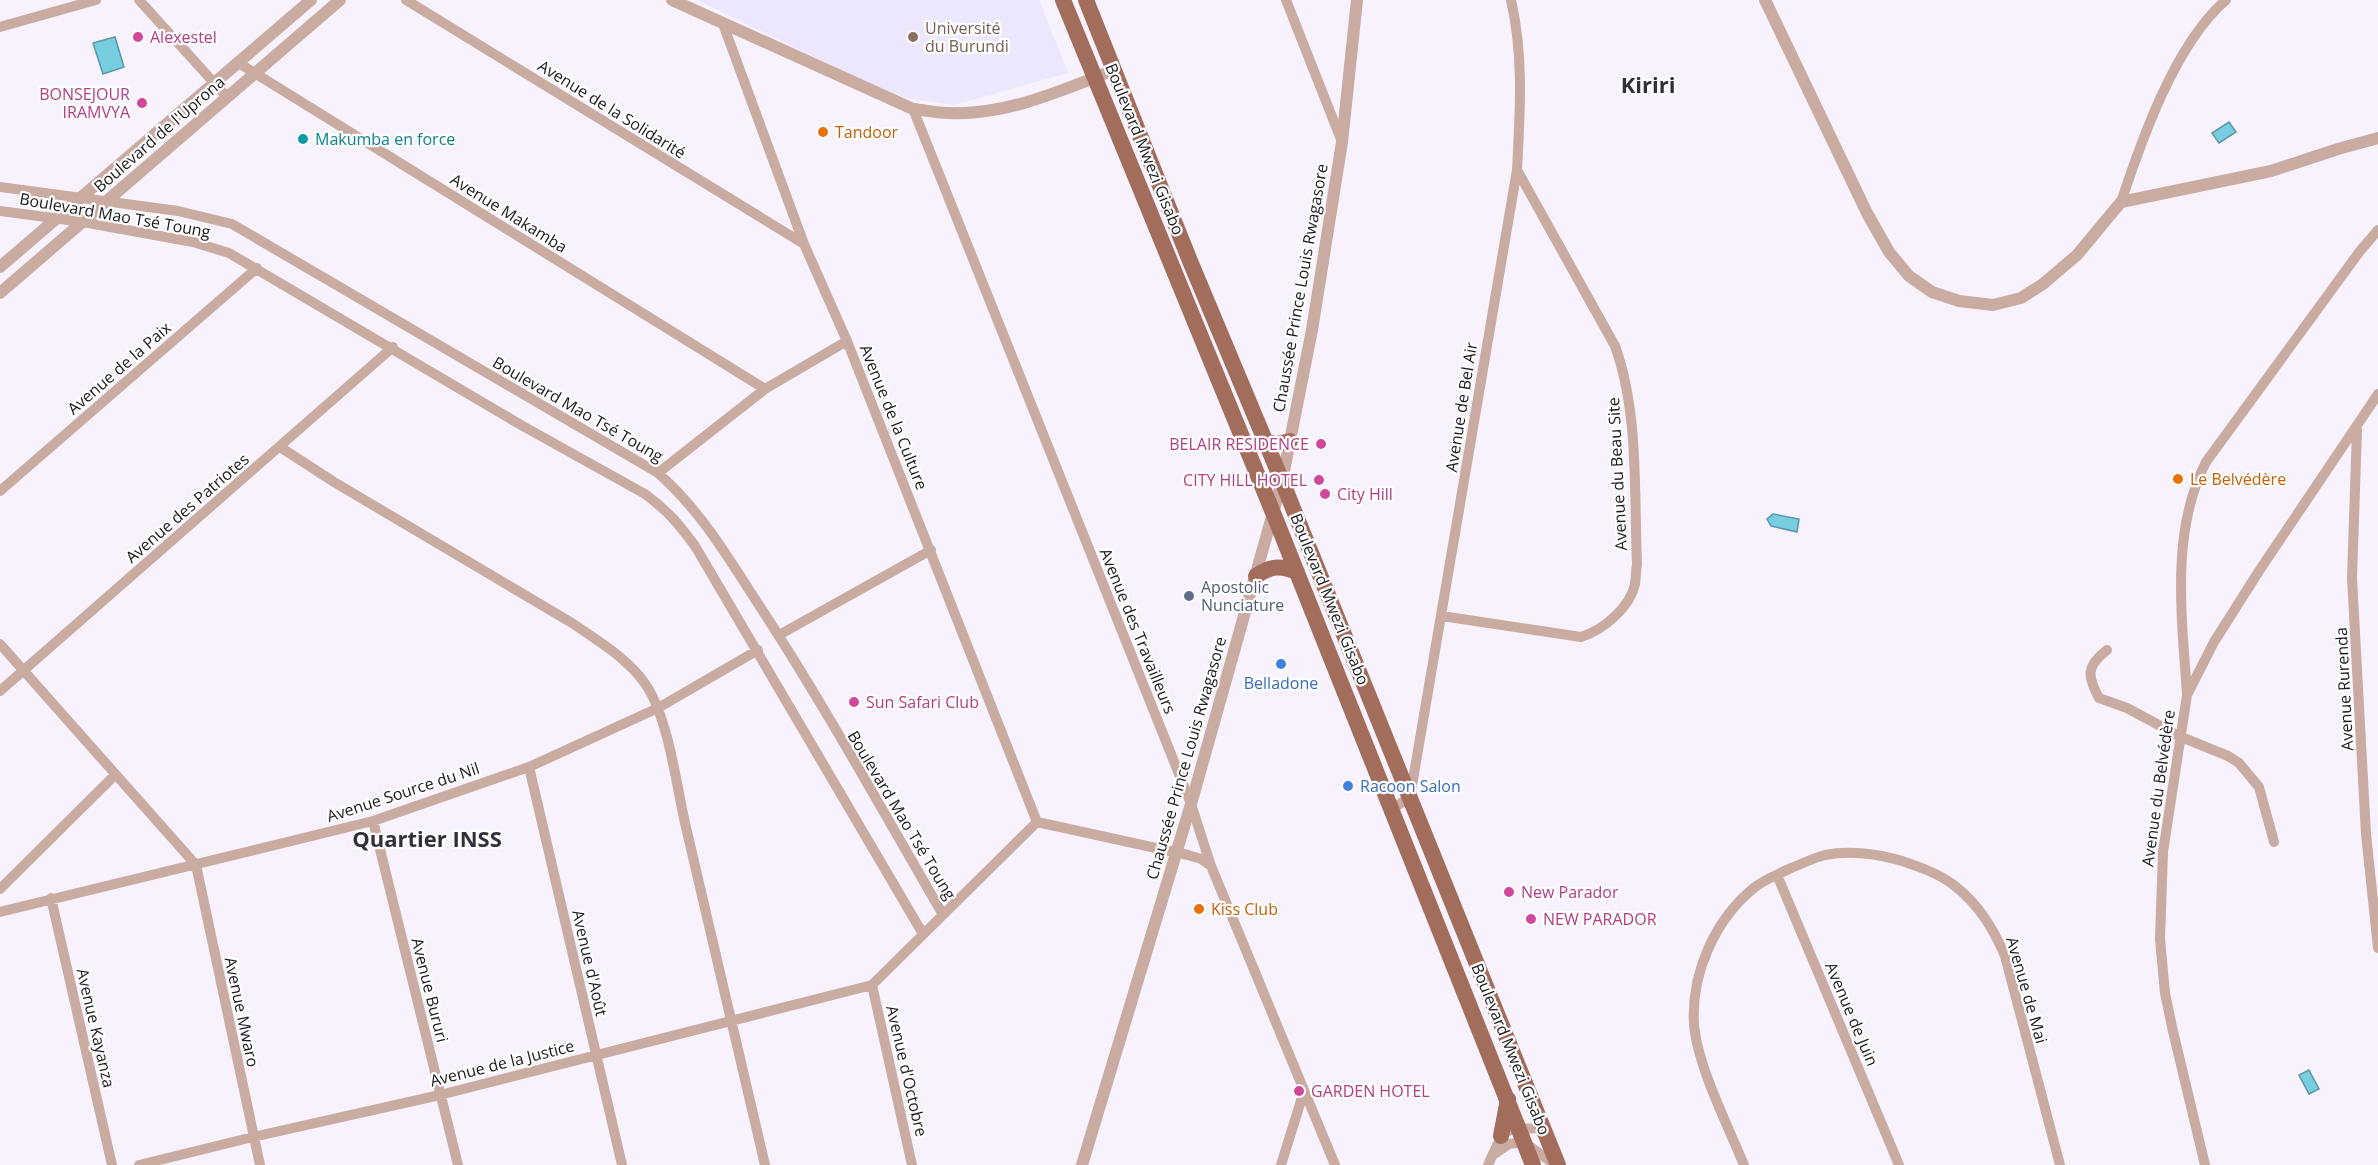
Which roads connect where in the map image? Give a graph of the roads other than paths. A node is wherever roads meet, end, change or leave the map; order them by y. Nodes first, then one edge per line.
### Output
1 (96, 0) edge
2 (139, 0) edge
3 (310, 0) edge
4 (406, 0) edge
5 (672, 0) edge
6 (1063, 0) edge
7 (1086, 0) edge
8 (1286, 0) edge
9 (1357, 0) edge
10 (1511, 0) edge
11 (1765, 0) edge
12 (2226, 0) edge
13 (337, 1) edge
14 (723, 24) junction
15 (0, 27) edge
16 (237, 62) junction
17 (1114, 70) junction
18 (253, 73) junction
19 (1094, 78) junction
20 (214, 82) junction
21 (226, 96) junction
22 (913, 109) junction
23 (2378, 138) edge
24 (1342, 142) junction
25 (1517, 170) junction
26 (0, 187) edge
27 (79, 199) junction
28 (105, 202) junction
29 (2121, 202) junction
30 (0, 211) edge
31 (58, 218) junction
32 (83, 222) junction
33 (2378, 231) edge
34 (804, 244) junction
35 (1190, 261) junction
36 (0, 267) edge
37 (257, 268) junction
38 (1172, 269) junction
39 (0, 293) edge
40 (847, 341) junction
41 (393, 347) junction
42 (765, 389) junction
43 (2378, 394) edge
44 (2357, 429) junction
45 (1290, 441) junction
46 (1266, 442) junction
47 (280, 447) junction
48 (658, 473) junction
49 (1282, 481) junction
50 (0, 491) edge
51 (1274, 515) junction
52 (931, 550) junction
53 (1297, 572) junction
54 (1256, 576) junction
55 (1442, 616) junction
56 (779, 635) junction
57 (0, 645) edge
58 (758, 650) junction
59 (2107, 650) dead end
60 (23, 671) junction
61 (0, 691) edge
62 (2187, 695) junction
63 (658, 708) junction
64 (2179, 736) junction
65 (529, 767) junction
66 (115, 775) junction
67 (1410, 797) junction
68 (1191, 804) junction
69 (1392, 809) junction
70 (373, 821) junction
71 (1037, 822) junction
72 (2274, 842) dead end
73 (1176, 854) junction
74 (196, 864) junction
75 (1211, 866) junction
76 (1777, 875) junction
77 (0, 889) edge
78 (51, 898) junction
79 (0, 912) edge
80 (942, 913) junction
81 (923, 934) junction
82 (2378, 948) edge
83 (872, 984) junction
84 (731, 1022) junction
85 (596, 1054) junction
86 (1304, 1091) junction
87 (440, 1095) junction
88 (1508, 1098) junction
89 (1543, 1128) junction
90 (1521, 1135) junction
91 (1501, 1136) junction
92 (253, 1137) junction
93 (1491, 1160) edge
94 (112, 1165) edge
95 (139, 1165) edge
96 (260, 1165) edge
97 (458, 1165) edge
98 (622, 1165) edge
99 (765, 1165) edge
100 (912, 1165) edge
101 (1082, 1165) edge
102 (1281, 1165) edge
103 (1335, 1165) edge
104 (1533, 1165) edge
105 (1556, 1165) edge
106 (1744, 1165) edge
107 (1899, 1165) edge
108 (2060, 1165) edge
109 (2205, 1165) edge

1 - 15 street
2 - 20 street
3 - 16 street, Boulevard de l'Uprona
4 - 34 street, Avenue de la Solidarité
5 - 14 street
6 - 19 main road, Boulevard Mwezi Gisabo
7 - 17 main road, Boulevard Mwezi Gisabo
8 - 24 street
9 - 24 street, Chaussée Prince Louis Rwagasore
10 - 25 street, Avenue de Bel Air
11 - 29 street
12 - 29 street
13 - 18 street, Boulevard de l'Uprona
14 - 22 street
14 - 34 street, Avenue de la Culture
16 - 18 street, Avenue Makamba
16 - 20 street, Boulevard de l'Uprona
17 - 19 street
17 - 35 main road, Boulevard Mwezi Gisabo
18 - 21 street, Boulevard de l'Uprona
18 - 42 street, Avenue Makamba
19 - 22 street
19 - 38 main road, Boulevard Mwezi Gisabo
20 - 21 street
20 - 27 street, Boulevard de l'Uprona
21 - 28 street, Boulevard de l'Uprona
22 - 68 street, Avenue des Travailleurs
23 - 29 street
24 - 45 street, Chaussée Prince Louis Rwagasore
25 - 55 street, Avenue de Bel Air
25 - 55 street, Avenue du Beau Site
26 - 27 street, Boulevard Mao Tsé Toung
27 - 28 street, Boulevard Mao Tsé Toung
27 - 31 street, Boulevard de l'Uprona
28 - 32 street, Boulevard de l'Uprona
28 - 48 street, Boulevard Mao Tsé Toung
30 - 31 street, Boulevard Mao Tsé Toung
31 - 32 street, Boulevard Mao Tsé Toung
31 - 36 street, Boulevard de l'Uprona
32 - 37 street, Boulevard Mao Tsé Toung
32 - 39 street, Boulevard de l'Uprona
33 - 62 street
34 - 40 street, Avenue de la Culture
35 - 38 main road
35 - 46 main road, Boulevard Mwezi Gisabo
37 - 41 street, Boulevard Mao Tsé Toung
37 - 50 street, Avenue de la Paix
38 - 51 main road, Boulevard Mwezi Gisabo
40 - 42 street
40 - 52 street, Avenue de la Culture
41 - 47 street, Avenue des Patriotes
41 - 58 street, Boulevard Mao Tsé Toung
42 - 48 street
43 - 44 street, Avenue du Belvédère
44 - 62 street, Avenue du Belvédère
44 - 82 street, Avenue Rurenda
45 - 46 main road
45 - 49 street, Chaussée Prince Louis Rwagasore
46 - 49 main road, Boulevard Mwezi Gisabo
47 - 60 street, Avenue des Patriotes
47 - 63 street
48 - 56 street, Boulevard Mao Tsé Toung
49 - 51 street, Chaussée Prince Louis Rwagasore
49 - 67 main road, Boulevard Mwezi Gisabo
51 - 53 main road, Boulevard Mwezi Gisabo
51 - 54 street, Chaussée Prince Louis Rwagasore
52 - 56 street
52 - 71 street, Avenue de la Culture
53 - 54 main road
53 - 69 main road, Boulevard Mwezi Gisabo
54 - 68 street, Chaussée Prince Louis Rwagasore
55 - 67 street, Avenue de Bel Air
56 - 80 street, Boulevard Mao Tsé Toung
57 - 60 street
58 - 63 street, Avenue Source du Nil
58 - 81 street, Boulevard Mao Tsé Toung
59 - 64 street
60 - 61 street, Avenue des Patriotes
60 - 66 street
62 - 64 street, Avenue du Belvédère
63 - 65 street, Avenue Source du Nil
63 - 84 street
64 - 72 street
64 - 109 street, Avenue du Belvédère
65 - 70 street, Avenue Source du Nil
65 - 85 street, Avenue d'Août
66 - 74 street
66 - 77 street
67 - 69 street
67 - 89 main road, Boulevard Mwezi Gisabo
68 - 73 street, Chaussée Prince Louis Rwagasore
68 - 75 street, Avenue des Travailleurs
69 - 88 main road, Boulevard Mwezi Gisabo
70 - 74 street, Avenue Source du Nil
70 - 87 street, Avenue Bururi
71 - 73 street
71 - 80 street
73 - 75 street
73 - 101 street, Chaussée Prince Louis Rwagasore
74 - 78 street, Avenue Source du Nil
74 - 92 street, Avenue Mwaro
75 - 86 street, Avenue des Travailleurs
76 - 106 street, Avenue de Mai
76 - 107 street, Avenue de Juin
76 - 108 street, Avenue de Mai
78 - 79 street, Avenue Source du Nil
78 - 94 street, Avenue Kayanza
80 - 81 street
81 - 83 street
83 - 84 street, Avenue de la Justice
83 - 100 street, Avenue d'Octobre
84 - 85 street, Avenue de la Justice
84 - 99 street
85 - 87 street, Avenue de la Justice
85 - 98 street, Avenue d'Août
86 - 102 street
86 - 103 street, Avenue des Travailleurs
87 - 92 street, Avenue de la Justice
87 - 97 street, Avenue Bururi
88 - 90 main road, Boulevard Mwezi Gisabo
88 - 91 main road
89 - 90 street
89 - 105 main road, Boulevard Mwezi Gisabo
90 - 91 street
90 - 93 street
90 - 104 main road, Boulevard Mwezi Gisabo
90 - 105 street
91 - 93 street
92 - 95 street, Avenue de la Justice
92 - 96 street, Avenue Mwaro

